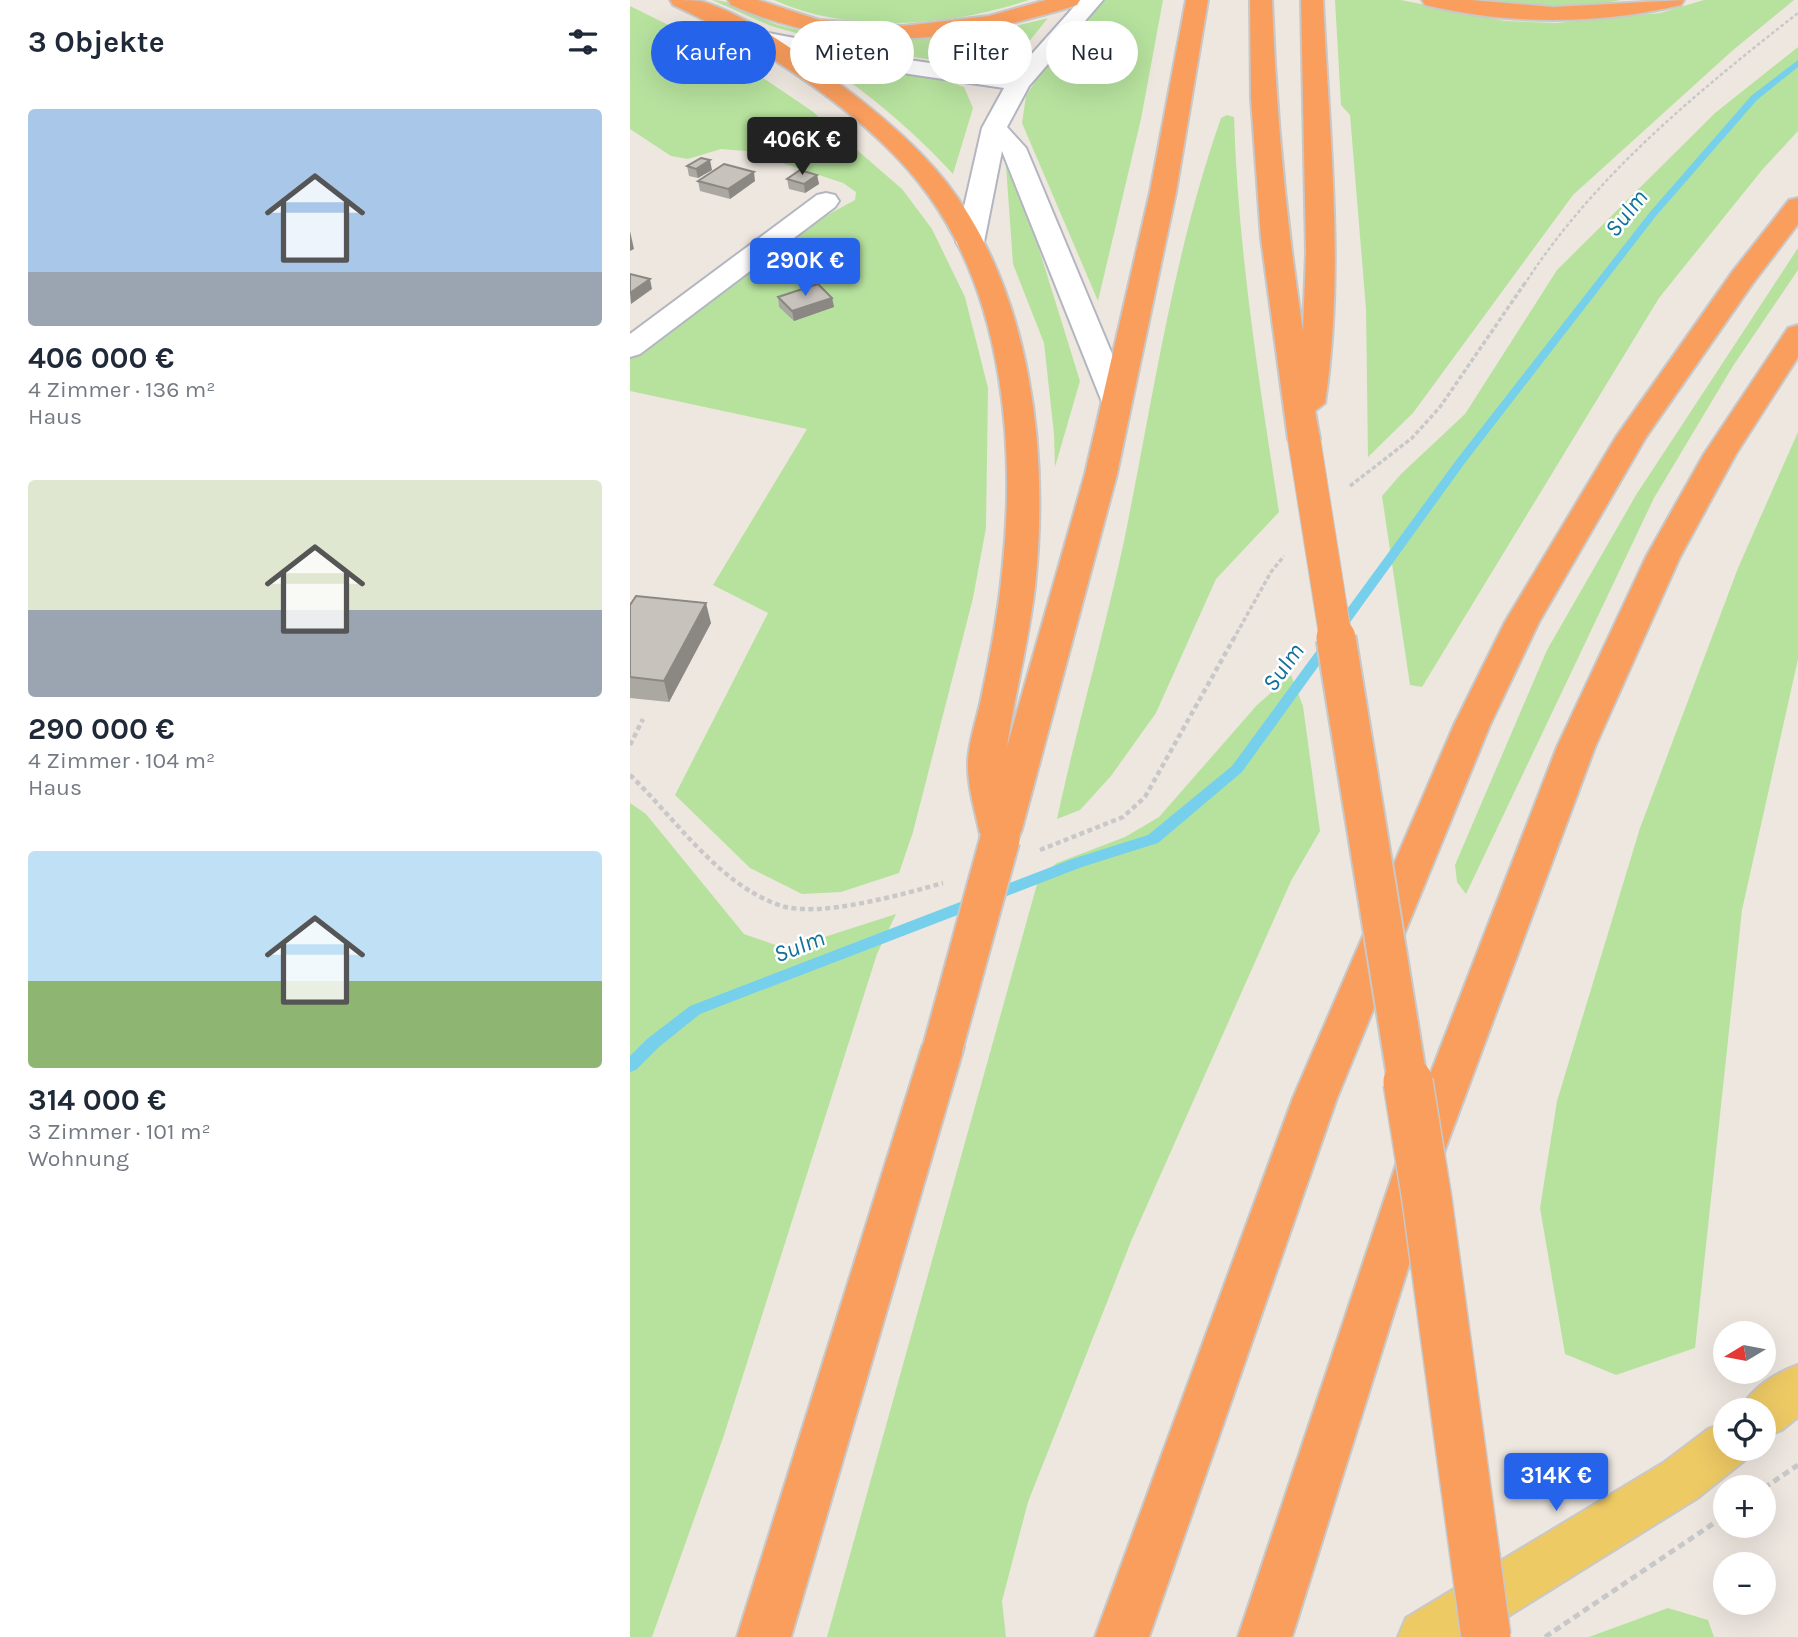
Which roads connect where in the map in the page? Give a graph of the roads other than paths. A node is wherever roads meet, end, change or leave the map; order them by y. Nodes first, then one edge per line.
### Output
1 (681, 0) edge
2 (739, 0) edge
3 (1069, 0) edge
4 (1092, 0) edge
5 (1196, 0) edge
6 (1261, 0) edge
7 (1312, 0) edge
8 (1433, 0) edge
9 (1674, 0) edge
10 (724, 21) edge
11 (776, 41) edge
12 (776, 49) edge
13 (1032, 68) edge
14 (928, 70) edge
15 (1018, 84) edge
16 (994, 128) junction
17 (826, 201) dead end
18 (1798, 206) edge
19 (970, 242) junction
20 (1798, 334) edge
21 (630, 348) edge
22 (1304, 366) junction
23 (1116, 402) junction
24 (1019, 845) junction
25 (1798, 1387) edge
26 (1776, 1404) edge
27 (1713, 1455) edge
28 (1127, 1621) edge
29 (764, 1637) edge
30 (1265, 1637) edge
31 (1425, 1637) edge
32 (1486, 1637) edge

1 - 10 highway
2 - 3 highway
4 - 13 lane
5 - 23 highway
6 - 22 highway
7 - 22 highway
8 - 9 highway
11 - 14 lane
12 - 19 highway
15 - 16 lane
16 - 19 lane
16 - 23 lane
17 - 21 lane
18 - 28 highway
19 - 24 highway
20 - 30 highway
22 - 32 highway, bridge
23 - 24 highway
24 - 29 highway, bridge
25 - 26 main road
27 - 31 main road

